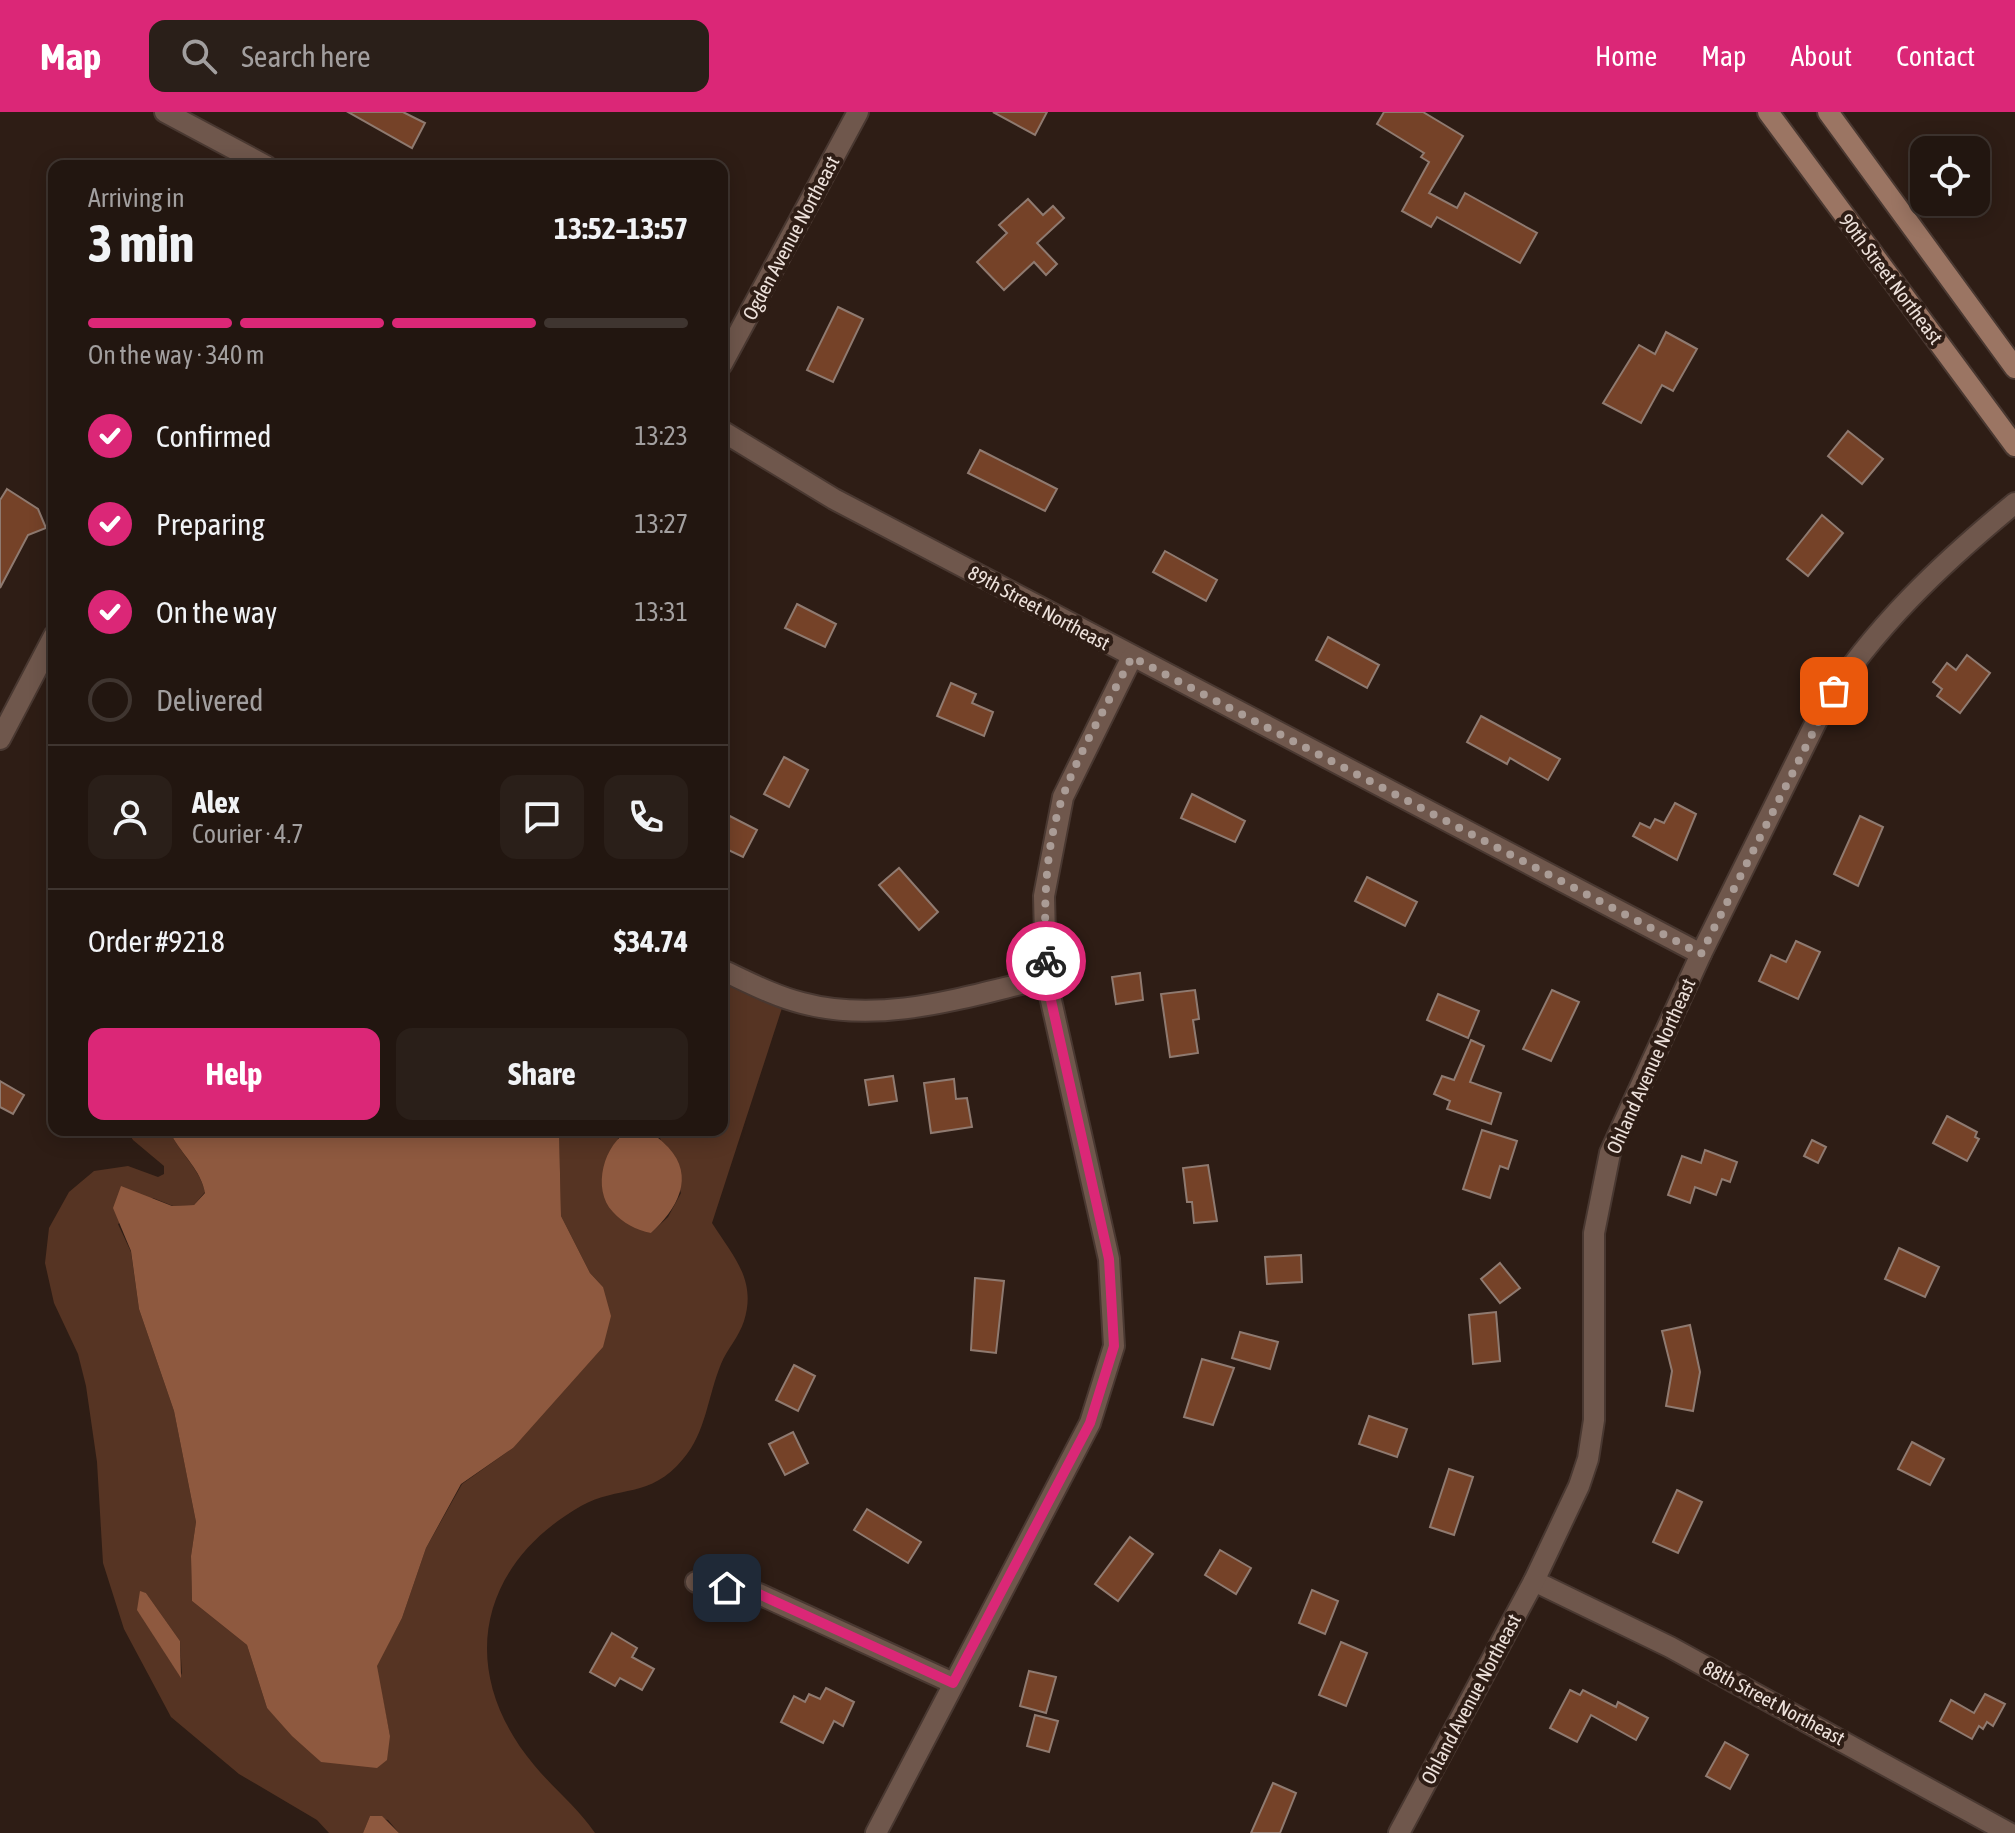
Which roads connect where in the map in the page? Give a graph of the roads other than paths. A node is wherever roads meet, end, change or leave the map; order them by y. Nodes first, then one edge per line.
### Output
1 (165, 112) edge
2 (858, 112) edge
3 (1768, 112) edge
4 (1828, 112) edge
5 (255, 160) edge
6 (728, 353) edge
7 (2015, 368) edge
8 (728, 435) edge
9 (2014, 442) edge
10 (2015, 503) edge
11 (48, 647) edge
12 (1132, 657) junction
13 (0, 739) edge
14 (1701, 954) junction
15 (728, 972) edge
16 (1046, 978) junction
17 (1534, 1581) junction
18 (696, 1582) dead end
19 (953, 1683) junction
20 (2015, 1826) edge
21 (876, 1833) edge
22 (1399, 1833) edge
23 (2010, 1833) edge

1 - 5 street
2 - 6 street, Ogden Avenue Northeast
3 - 9 main road, 90th Street Northeast
4 - 7 main road
8 - 12 street, 89th Street Northeast
10 - 14 street, Ohland Avenue Northeast
11 - 13 street
12 - 14 street, 89th Street Northeast
12 - 16 street
14 - 17 street, Ohland Avenue Northeast
15 - 16 street
16 - 19 street
17 - 22 street, Ohland Avenue Northeast
17 - 23 street, 88th Street Northeast
18 - 19 street
19 - 21 street
20 - 23 street

